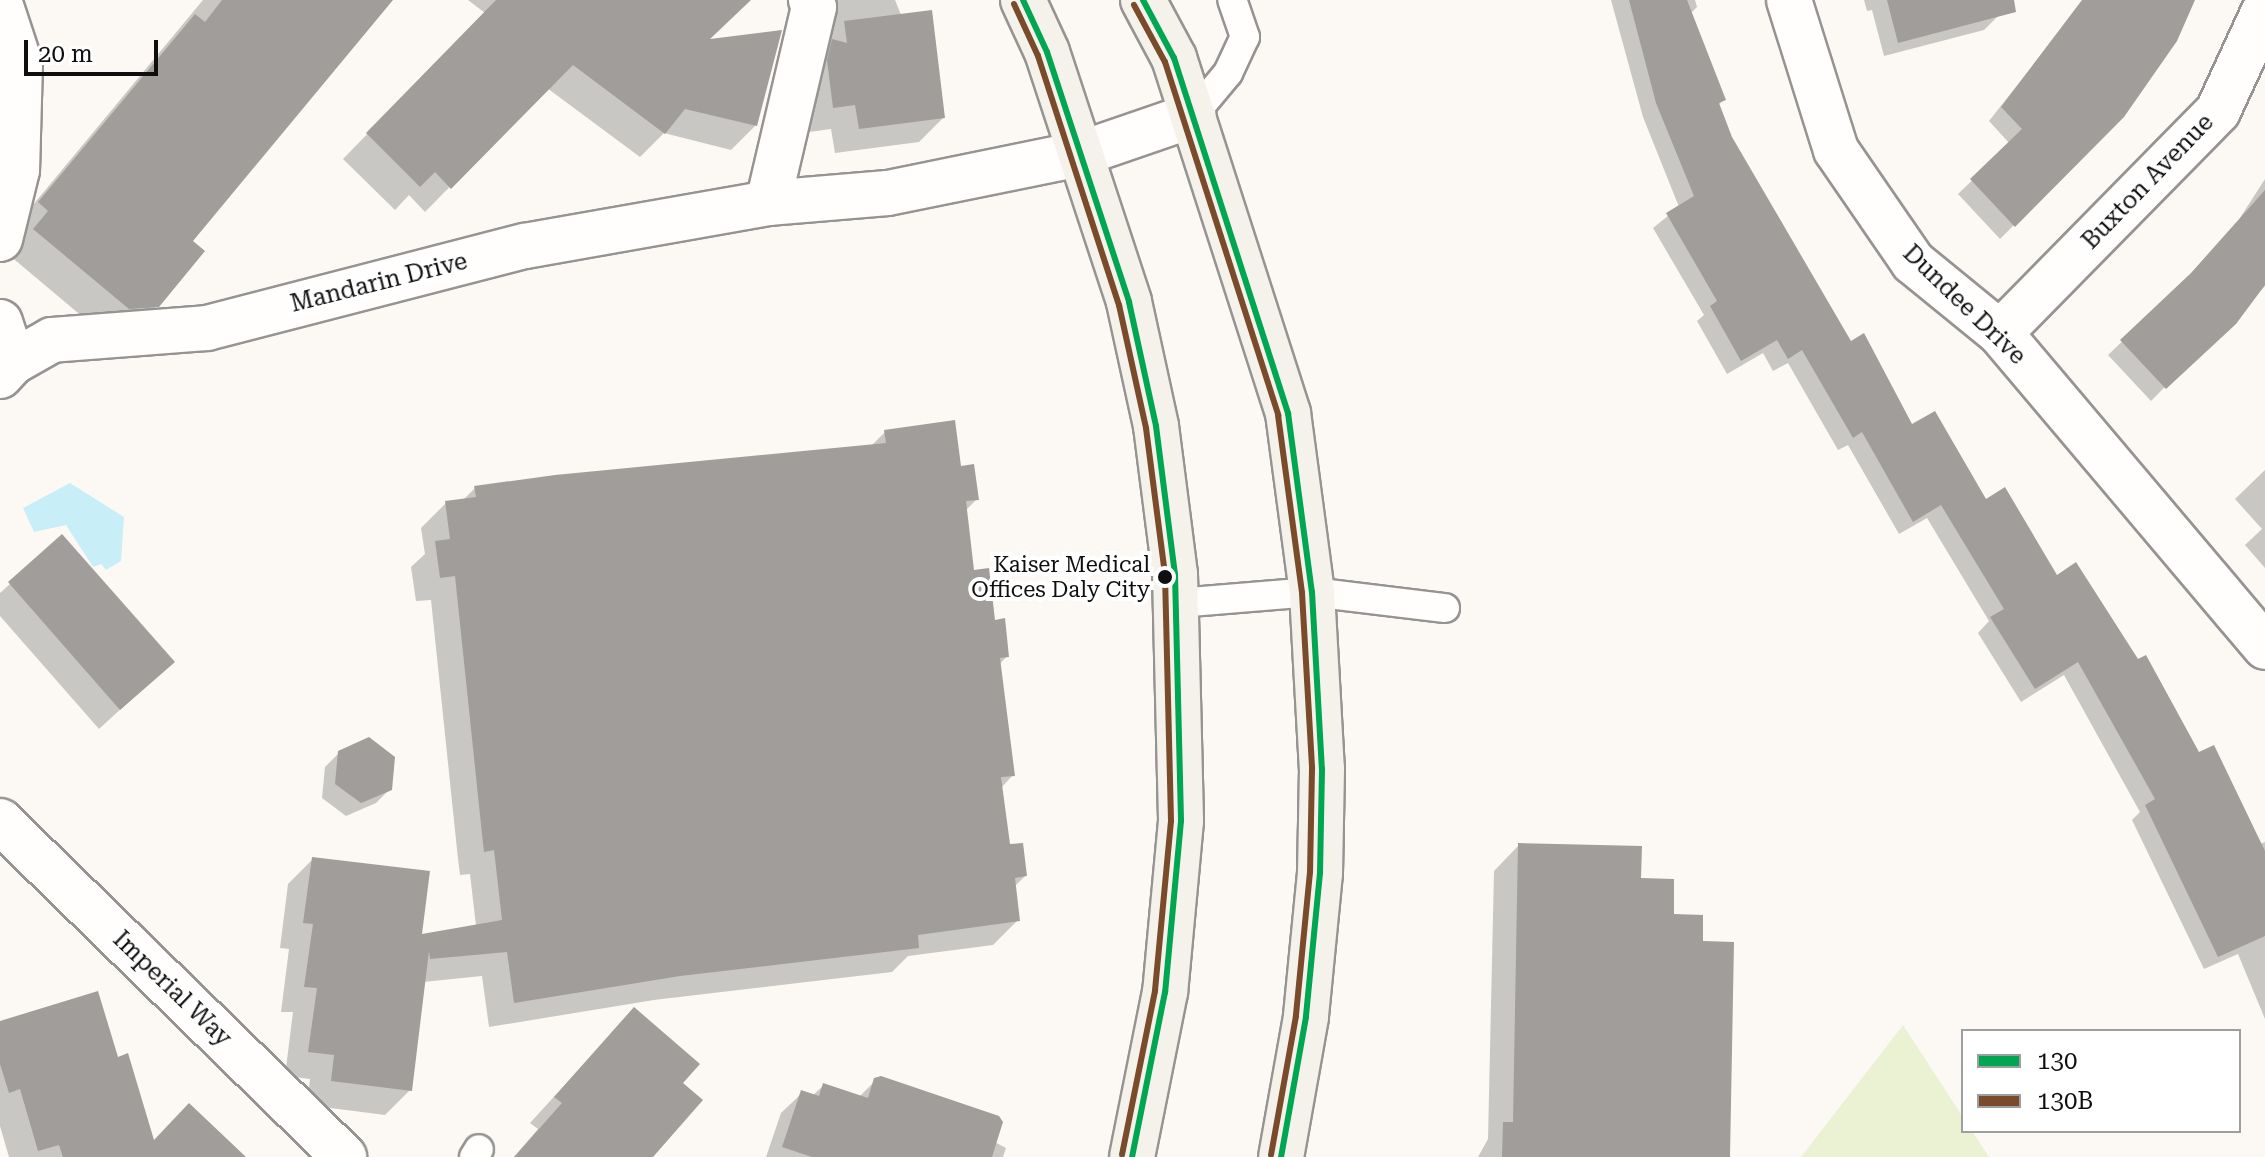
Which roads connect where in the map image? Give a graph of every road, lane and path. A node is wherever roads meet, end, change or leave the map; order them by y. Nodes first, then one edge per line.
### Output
1 (811, 0) edge
2 (1023, 0) edge
3 (1143, 0) edge
4 (1232, 0) edge
5 (1789, 0) edge
6 (0, 3) edge
7 (2265, 9) edge
8 (1193, 115) junction
9 (1080, 154) junction
10 (768, 203) junction
11 (0, 239) edge
12 (2000, 333) junction
13 (4, 353) edge
14 (1312, 592) junction
15 (1178, 603) junction
16 (1445, 608) dead end
17 (2265, 647) edge
18 (0, 821) edge
19 (344, 1157) edge
20 (1132, 1157) edge
21 (1281, 1157) edge

1 - 10 street
2 - 9 main road
3 - 8 main road
4 - 8 lane
5 - 12 street, Dundee Drive
6 - 11 street
7 - 12 street, Buxton Avenue
8 - 9 street, Mandarin Drive
8 - 14 main road
9 - 10 street, Mandarin Drive
9 - 15 main road
10 - 13 street, Mandarin Drive
12 - 17 street, Dundee Drive
14 - 15 lane
14 - 16 lane
14 - 21 main road
15 - 20 main road
18 - 19 street, Imperial Way

